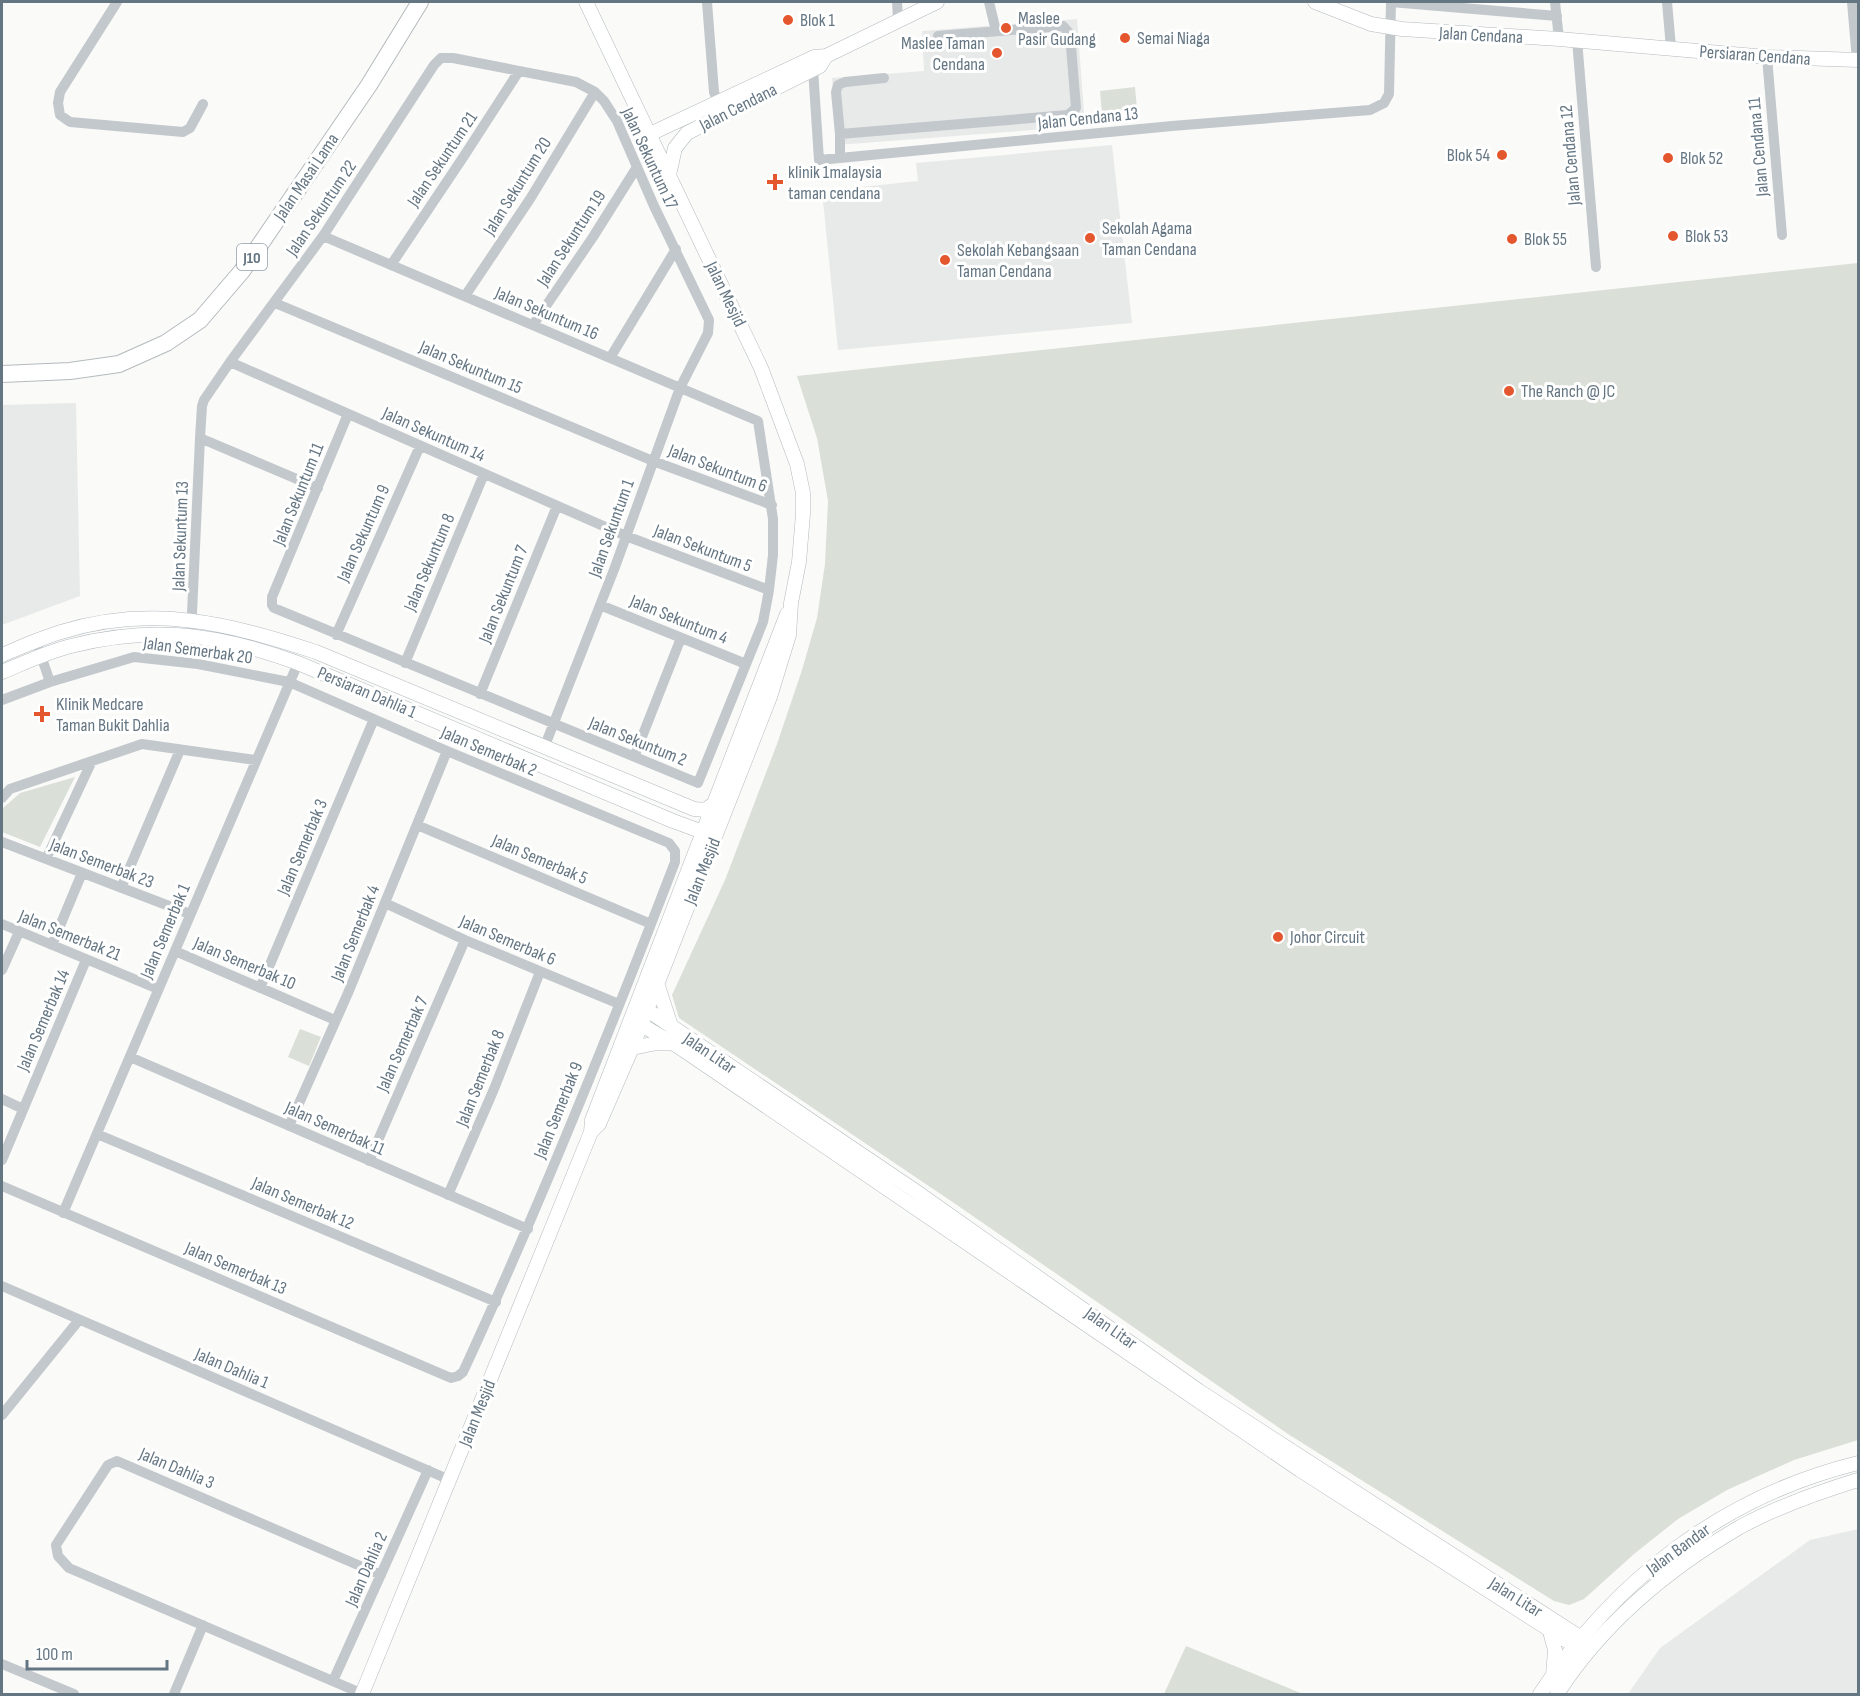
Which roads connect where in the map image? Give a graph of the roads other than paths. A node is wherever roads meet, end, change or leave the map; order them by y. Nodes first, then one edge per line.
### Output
1 (117, 2) edge
2 (420, 2) edge
3 (586, 2) edge
4 (707, 2) edge
5 (897, 2) edge
6 (937, 2) edge
7 (989, 2) edge
8 (1315, 2) edge
9 (1391, 2) edge
10 (1555, 2) edge
11 (1667, 2) edge
12 (1852, 2) edge
13 (1557, 16) junction
14 (898, 19) junction
15 (1390, 28) junction
16 (996, 31) junction
17 (938, 36) dead end
18 (1559, 39) junction
19 (1577, 40) junction
20 (1652, 47) joint
21 (1671, 48) junction
22 (1767, 57) junction
23 (1858, 60) edge
24 (811, 64) junction
25 (519, 71) junction
26 (884, 78) dead end
27 (596, 92) junction
28 (203, 104) dead end
29 (721, 108) junction
30 (650, 134) junction
31 (840, 134) junction
32 (840, 158) junction
33 (637, 167) junction
34 (669, 175) junction
35 (1782, 235) dead end
36 (323, 236) junction
37 (676, 249) junction
38 (391, 265) junction
39 (1596, 267) dead end
40 (465, 296) junction
41 (275, 303) junction
42 (708, 320) joint
43 (533, 325) junction
44 (610, 358) junction
45 (230, 362) junction
46 (2, 374) edge
47 (680, 388) junction
48 (348, 414) junction
49 (758, 422) joint
50 (200, 438) junction
51 (420, 446) junction
52 (653, 461) junction
53 (484, 474) junction
54 (318, 488) junction
55 (557, 506) junction
56 (772, 506) junction
57 (626, 536) junction
58 (278, 586) joint
59 (769, 590) junction
60 (791, 603) junction
61 (600, 605) junction
62 (193, 619) junction
63 (336, 634) junction
64 (191, 635) junction
65 (681, 638) junction
66 (36, 641) junction
67 (2, 655) edge
68 (41, 656) junction
69 (298, 663) junction
70 (405, 663) junction
71 (746, 664) junction
72 (2, 672) edge
73 (50, 681) junction
74 (289, 682) junction
75 (480, 694) junction
76 (2, 700) edge
77 (374, 719) junction
78 (553, 724) junction
79 (544, 748) junction
80 (180, 750) junction
81 (447, 751) junction
82 (636, 752) dead end
83 (255, 760) junction
84 (92, 761) junction
85 (2, 798) edge
86 (681, 803) junction
87 (715, 803) junction
88 (673, 822) junction
89 (417, 825) junction
90 (719, 828) junction
91 (703, 832) junction
92 (2, 842) edge
93 (675, 851) joint
94 (46, 859) junction
95 (82, 873) junction
96 (121, 888) junction
97 (385, 903) junction
98 (190, 914) junction
99 (2, 924) edge
100 (651, 924) junction
101 (19, 932) junction
102 (465, 940) junction
103 (52, 945) junction
104 (175, 951) junction
105 (86, 960) junction
106 (2, 970) edge
107 (540, 972) junction
108 (657, 983) junction
109 (260, 988) junction
110 (158, 989) junction
111 (619, 1004) junction
112 (641, 1006) junction
113 (335, 1020) junction
114 (635, 1021) junction
115 (671, 1026) junction
116 (672, 1043) junction
117 (632, 1048) junction
118 (130, 1057) junction
119 (2, 1099) edge
120 (23, 1108) junction
121 (289, 1126) junction
122 (591, 1132) junction
123 (97, 1134) junction
124 (2, 1160) edge
125 (369, 1161) junction
126 (2, 1186) edge
127 (448, 1195) junction
128 (63, 1213) junction
129 (528, 1229) junction
130 (2, 1286) edge
131 (495, 1302) junction
132 (80, 1320) junction
133 (458, 1376) joint
134 (2, 1415) edge
135 (1858, 1463) edge
136 (428, 1470) junction
137 (450, 1480) junction
138 (1858, 1480) edge
139 (381, 1575) junction
140 (1599, 1617) junction
141 (203, 1625) junction
142 (1553, 1625) junction
143 (1584, 1646) junction
144 (2, 1665) edge
145 (1553, 1675) junction
146 (333, 1681) junction
147 (362, 1694) edge
148 (74, 1695) edge
149 (174, 1695) edge
150 (1540, 1695) edge
151 (1557, 1695) edge

1 - 28 street
2 - 46 main road, Jalan Masai Lama / J10
3 - 30 main road, Jalan Mesjid
4 - 29 street
5 - 14 street
6 - 14 main road, Jalan Cendana
7 - 16 street
8 - 15 main road, Jalan Cendana
9 - 13 street
9 - 15 street, Jalan Cendana 13
10 - 13 street
11 - 21 street
12 - 23 street
13 - 18 street
14 - 24 main road, Jalan Cendana
15 - 18 main road, Jalan Cendana
15 - 32 street, Jalan Cendana 13
16 - 17 street
16 - 31 street
18 - 19 main road, Jalan Cendana
19 - 20 main road, Jalan Cendana
19 - 39 street, Jalan Cendana 12
20 - 21 main road, Persiaran Cendana
21 - 22 main road, Persiaran Cendana
22 - 23 main road, Persiaran Cendana
22 - 35 street, Jalan Cendana 11
24 - 29 main road, Jalan Cendana
24 - 32 street, Jalan Cendana 13
25 - 27 street
25 - 36 street, Jalan Sekuntum 22
25 - 38 street, Jalan Sekuntum 21
26 - 31 street
27 - 33 street, Jalan Sekuntum 17
27 - 40 street, Jalan Sekuntum 20
29 - 30 main road, Jalan Cendana
29 - 34 main road, Jalan Cendana
30 - 34 main road, Jalan Mesjid
31 - 32 street
33 - 37 street, Jalan Sekuntum 17
33 - 43 street, Jalan Sekuntum 19
34 - 60 main road, Jalan Mesjid
36 - 38 street, Jalan Sekuntum 16
36 - 41 street, Jalan Sekuntum 22
37 - 42 street, Jalan Sekuntum 17
37 - 44 street
38 - 40 street, Jalan Sekuntum 16
40 - 43 street, Jalan Sekuntum 16
41 - 45 street, Jalan Sekuntum 22
41 - 52 street, Jalan Sekuntum 15
42 - 47 street, Jalan Sekuntum 1
43 - 44 street, Jalan Sekuntum 16
44 - 47 street, Jalan Sekuntum 16
45 - 48 street, Jalan Sekuntum 14
45 - 50 street, Jalan Sekuntum 22
47 - 49 street, Jalan Sekuntum 16
47 - 52 street, Jalan Sekuntum 1
48 - 51 street, Jalan Sekuntum 14
48 - 54 street, Jalan Sekuntum 11
49 - 56 street, Jalan Sekuntum 2
50 - 54 street
50 - 62 street, Jalan Sekuntum 13
51 - 53 street, Jalan Sekuntum 14
51 - 63 street, Jalan Sekuntum 9
52 - 56 street, Jalan Sekuntum 6
52 - 57 street, Jalan Sekuntum 1
53 - 55 street, Jalan Sekuntum 14
53 - 70 street, Jalan Sekuntum 8
54 - 58 street, Jalan Sekuntum 11
55 - 57 street, Jalan Sekuntum 14
55 - 75 street, Jalan Sekuntum 7
56 - 59 street, Jalan Sekuntum 2
57 - 59 street, Jalan Sekuntum 5
57 - 61 street, Jalan Sekuntum 1
58 - 63 street, Jalan Sekuntum 2
59 - 71 street, Jalan Sekuntum 2
60 - 87 main road, Jalan Mesjid
60 - 90 main road, Jalan Mesjid
61 - 65 street, Jalan Sekuntum 4
61 - 78 street, Jalan Sekuntum 1
62 - 64 street, Jalan Sekuntum 13
62 - 66 main road, Persiaran Dahlia 1
62 - 79 main road, Persiaran Dahlia 1
63 - 70 street, Jalan Sekuntum 2
64 - 68 main road, Persiaran Dahlia 1
64 - 69 main road, Persiaran Dahlia 1
65 - 71 street, Jalan Sekuntum 4
65 - 82 street
66 - 67 main road, Persiaran Dahlia 1
66 - 68 street
68 - 72 main road, Persiaran Dahlia 1
68 - 73 street
69 - 74 street, Jalan Semerbak 1
69 - 88 main road, Persiaran Dahlia 1
70 - 75 street, Jalan Sekuntum 2
71 - 78 street, Jalan Sekuntum 2
73 - 74 street, Jalan Semerbak 20
73 - 76 street, Jalan Semerbak 20
74 - 77 street, Jalan Semerbak 2
74 - 83 street, Jalan Semerbak 1
75 - 78 street, Jalan Sekuntum 2
77 - 81 street, Jalan Semerbak 2
77 - 109 street, Jalan Semerbak 3
78 - 79 street, Jalan Sekuntum 1
79 - 86 main road, Persiaran Dahlia 1
80 - 83 street
80 - 84 street
80 - 96 street
81 - 89 street, Jalan Semerbak 4
81 - 93 street, Jalan Semerbak 2
83 - 98 street, Jalan Semerbak 1
84 - 85 street
84 - 94 street
86 - 87 main road, Persiaran Dahlia 1
86 - 88 main road
87 - 91 main road, Jalan Mesjid
88 - 91 main road, Persiaran Dahlia 1
89 - 97 street, Jalan Semerbak 4
89 - 100 street, Jalan Semerbak 5
90 - 91 main road
90 - 108 main road, Jalan Mesjid
91 - 112 main road, Jalan Mesjid
92 - 94 street, Jalan Semerbak 23
93 - 100 street, Jalan Semerbak 9
94 - 95 street, Jalan Semerbak 23
95 - 96 street, Jalan Semerbak 23
95 - 103 street
96 - 98 street, Jalan Semerbak 23
97 - 102 street, Jalan Semerbak 6
97 - 113 street, Jalan Semerbak 4
98 - 104 street, Jalan Semerbak 1
99 - 101 street, Jalan Semerbak 21
100 - 111 street, Jalan Semerbak 9
101 - 103 street, Jalan Semerbak 21
101 - 106 street
102 - 107 street, Jalan Semerbak 6
102 - 125 street, Jalan Semerbak 7
103 - 105 street, Jalan Semerbak 21
104 - 109 street, Jalan Semerbak 10
104 - 110 street, Jalan Semerbak 1
105 - 110 street, Jalan Semerbak 21
105 - 120 street, Jalan Semerbak 14
107 - 111 street, Jalan Semerbak 6
107 - 127 street, Jalan Semerbak 8
108 - 112 main road, Jalan Mesjid
108 - 115 main road
109 - 113 street, Jalan Semerbak 10
110 - 118 street, Jalan Semerbak 1
111 - 129 street, Jalan Semerbak 9
112 - 114 main road, Jalan Mesjid
112 - 115 main road, Jalan Litar
113 - 121 street, Jalan Semerbak 4
114 - 116 main road, Jalan Litar
114 - 117 main road, Jalan Mesjid
114 - 122 main road, Jalan Mesjid
115 - 142 main road, Jalan Litar
116 - 117 main road
116 - 142 main road, Jalan Litar
117 - 122 main road, Jalan Mesjid
118 - 121 street, Jalan Semerbak 11
118 - 123 street, Jalan Semerbak 1
119 - 120 street
120 - 124 street, Jalan Semerbak 14
121 - 125 street, Jalan Semerbak 11
122 - 137 main road, Jalan Mesjid
123 - 128 street, Jalan Semerbak 1
123 - 131 street, Jalan Semerbak 12
125 - 127 street, Jalan Semerbak 11
126 - 128 street, Jalan Semerbak 13
127 - 129 street, Jalan Semerbak 11
128 - 133 street, Jalan Semerbak 13
129 - 131 street, Jalan Semerbak 9
130 - 132 street, Jalan Dahlia 1
131 - 133 street, Jalan Semerbak 9
132 - 134 street
132 - 136 street, Jalan Dahlia 1
135 - 140 main road, Jalan Bandar
136 - 137 street, Jalan Dahlia 1
136 - 139 street, Jalan Dahlia 2
137 - 147 main road, Jalan Mesjid
138 - 143 main road, Jalan Bandar
139 - 141 street, Jalan Dahlia 3
139 - 146 street, Jalan Dahlia 2
140 - 142 main road
140 - 143 main road, Jalan Bandar
141 - 146 street
141 - 149 street
142 - 143 main road, Jalan Litar
142 - 145 main road
143 - 145 main road, Jalan Bandar
143 - 151 main road, Jalan Bandar
144 - 148 street
145 - 150 main road, Jalan Bandar
146 - 147 street

